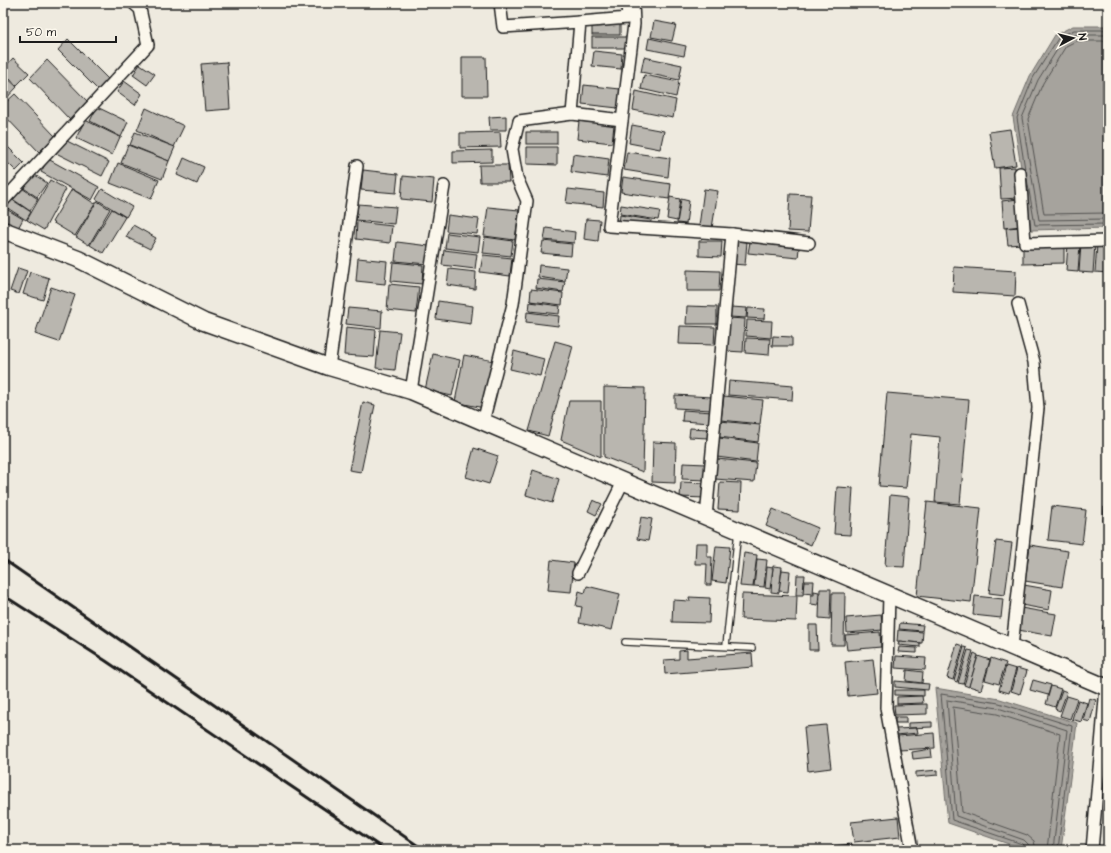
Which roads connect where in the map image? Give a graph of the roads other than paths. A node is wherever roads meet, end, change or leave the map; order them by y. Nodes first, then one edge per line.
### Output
1 (133, 3) edge
2 (500, 3) edge
3 (627, 3) edge
4 (633, 3) edge
5 (580, 22) junction
6 (572, 114) junction
7 (622, 120) junction
8 (357, 166) dead end
9 (1020, 173) dead end
10 (444, 186) dead end
11 (3, 201) edge
12 (3, 230) edge
13 (732, 234) junction
14 (1108, 241) edge
15 (809, 243) dead end
16 (1018, 304) dead end
17 (329, 367) junction
18 (411, 391) junction
19 (483, 422) junction
20 (623, 482) junction
21 (706, 517) junction
22 (738, 530) junction
23 (578, 573) dead end
24 (889, 595) junction
25 (625, 642) dead end
26 (726, 646) junction
27 (1012, 647) junction
28 (752, 648) dead end
29 (1107, 688) edge
30 (912, 850) edge
31 (1092, 850) edge

1 - 11 street
2 - 5 street
3 - 5 street
4 - 7 street
5 - 6 street
6 - 7 street
6 - 19 street
7 - 13 street
8 - 17 street
9 - 14 street
10 - 18 street
12 - 17 main road
13 - 15 street
13 - 21 street
16 - 27 street
17 - 18 main road
18 - 19 main road
19 - 20 main road
20 - 21 main road
20 - 23 street
21 - 22 main road
22 - 24 main road
22 - 26 lane
24 - 27 main road
24 - 30 street
25 - 26 lane
26 - 28 lane
27 - 29 main road
29 - 31 street

